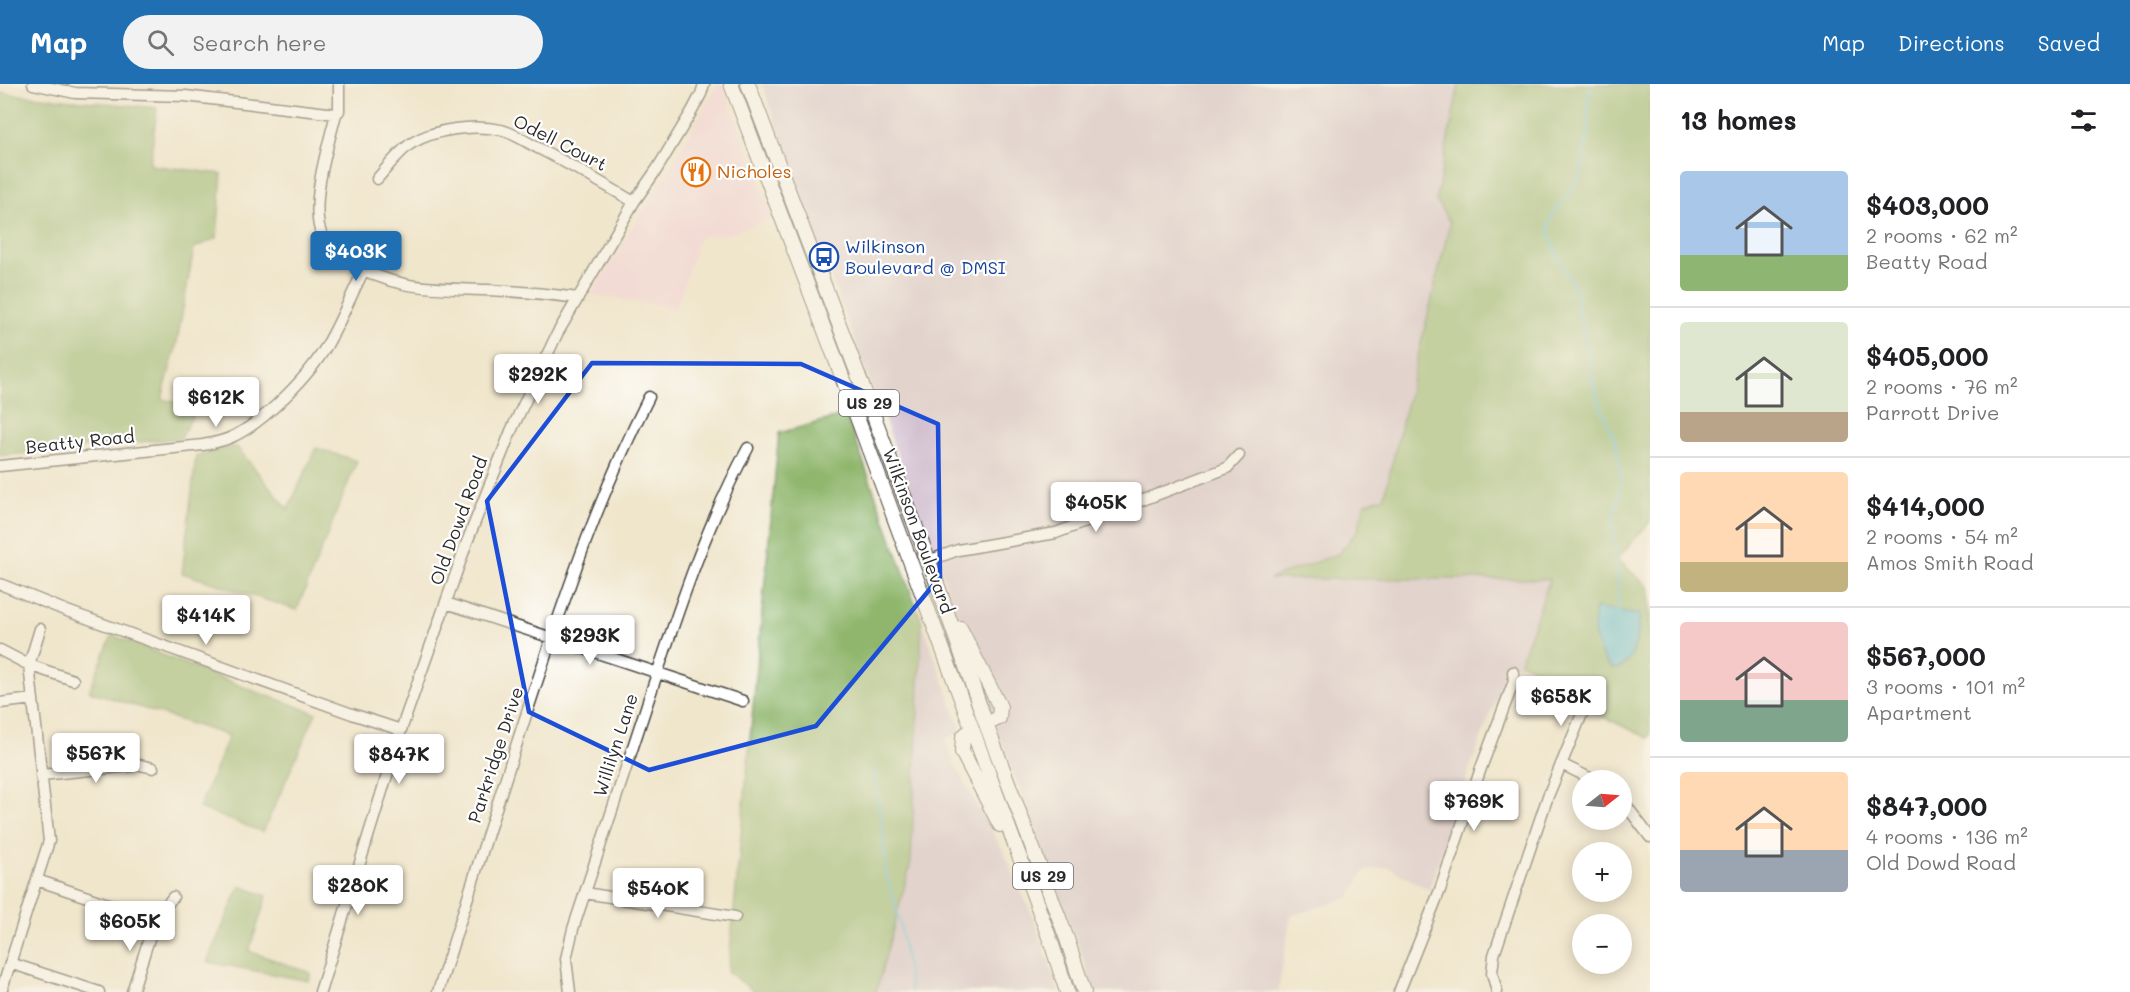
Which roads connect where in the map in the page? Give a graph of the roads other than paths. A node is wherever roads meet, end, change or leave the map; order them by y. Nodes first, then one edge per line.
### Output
1 (33, 84) edge
2 (339, 84) edge
3 (711, 84) edge
4 (731, 84) edge
5 (748, 84) edge
6 (703, 89) edge
7 (336, 114) junction
8 (377, 179) dead end
9 (634, 202) junction
10 (364, 270) junction
11 (578, 298) junction
12 (649, 398) dead end
13 (748, 448) dead end
14 (1239, 455) dead end
15 (0, 466) edge
16 (928, 561) junction
17 (0, 584) edge
18 (446, 603) junction
19 (40, 629) dead end
20 (550, 638) junction
21 (0, 650) edge
22 (29, 665) junction
23 (657, 672) junction
24 (1513, 672) dead end
25 (73, 680) dead end
26 (33, 699) junction
27 (743, 701) dead end
28 (1587, 702) dead end
29 (0, 703) edge
30 (986, 724) junction
31 (971, 729) junction
32 (401, 730) junction
33 (1562, 764) junction
34 (153, 768) dead end
35 (1574, 770) edge
36 (41, 775) junction
37 (1632, 813) edge
38 (1650, 837) edge
39 (37, 880) junction
40 (585, 893) junction
41 (173, 897) dead end
42 (735, 917) dead end
43 (155, 920) junction
44 (10, 963) junction
45 (1, 992) edge
46 (99, 992) edge
47 (132, 992) edge
48 (320, 992) edge
49 (438, 992) edge
50 (570, 992) edge
51 (1067, 992) edge
52 (1084, 992) edge
53 (1399, 992) edge
54 (1497, 992) edge

1 - 7 street
2 - 7 street
3 - 6 street, Old Dowd Road
4 - 31 main road, Wilkinson Boulevard / US 29
5 - 16 main road, Wilkinson Boulevard / US 29
6 - 9 street, Old Dowd Road
7 - 10 street
8 - 9 street, Odell Court
9 - 11 street, Old Dowd Road
10 - 11 street
10 - 15 street, Beatty Road
11 - 18 street, Old Dowd Road
12 - 20 street, Parkridge Drive
13 - 23 street, Willilyn Lane
14 - 16 street
16 - 30 main road, Wilkinson Boulevard / US 29
17 - 32 street
18 - 20 street
18 - 32 street, Old Dowd Road
19 - 22 street
20 - 23 street
20 - 49 street, Parkridge Drive
21 - 22 street
22 - 25 street
22 - 26 street
23 - 27 street
23 - 40 street, Willilyn Lane
24 - 53 street
26 - 29 street
26 - 36 street
28 - 33 street
30 - 31 street
30 - 52 main road, US 29
31 - 51 main road, US 29
32 - 48 street, Old Dowd Road
33 - 35 street
33 - 54 street
34 - 36 street
36 - 39 street
37 - 38 street
39 - 43 street
39 - 44 street
40 - 42 street
40 - 50 street, Willilyn Lane
41 - 43 street
43 - 47 street
44 - 45 street
44 - 46 street

